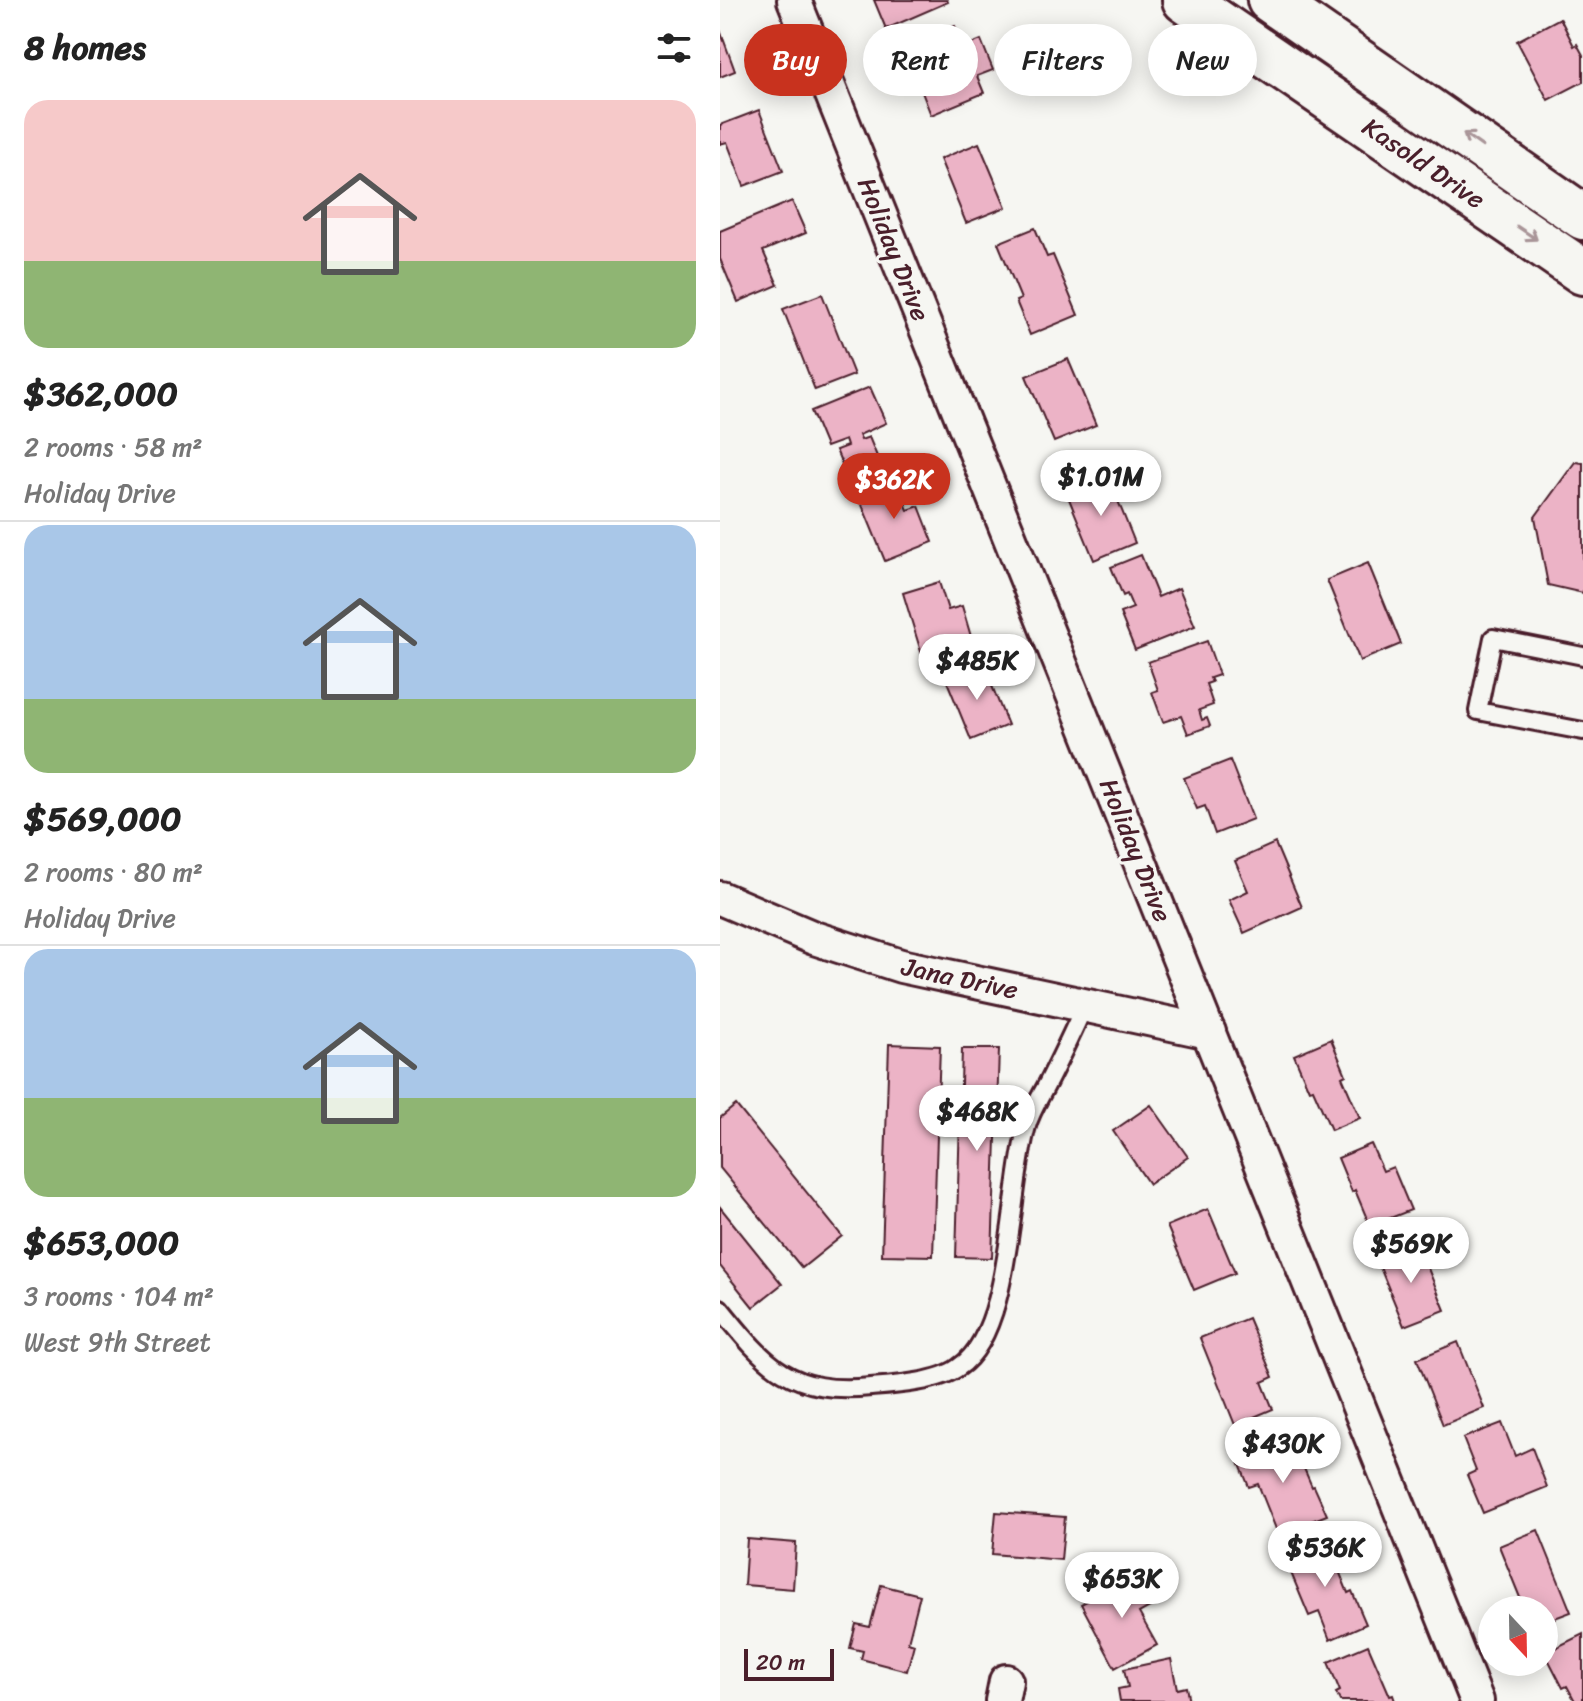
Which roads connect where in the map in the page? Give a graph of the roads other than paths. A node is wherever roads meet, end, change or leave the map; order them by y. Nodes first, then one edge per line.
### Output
1 (794, 0) edge
2 (1185, 0) edge
3 (1270, 0) edge
4 (1583, 217) edge
5 (1583, 272) edge
6 (1583, 656) edge
7 (1583, 731) edge
8 (720, 898) edge
9 (1085, 1005) junction
10 (1209, 1032) junction
11 (720, 1308) edge
12 (1477, 1701) edge

1 - 10 street, Holiday Drive
2 -> 5 main road, Kasold Drive
4 -> 3 main road, Kasold Drive
6 - 7 lane
8 - 9 street, Jana Drive
9 - 10 street, Jana Drive
9 - 11 lane
10 - 12 street, Holiday Drive

